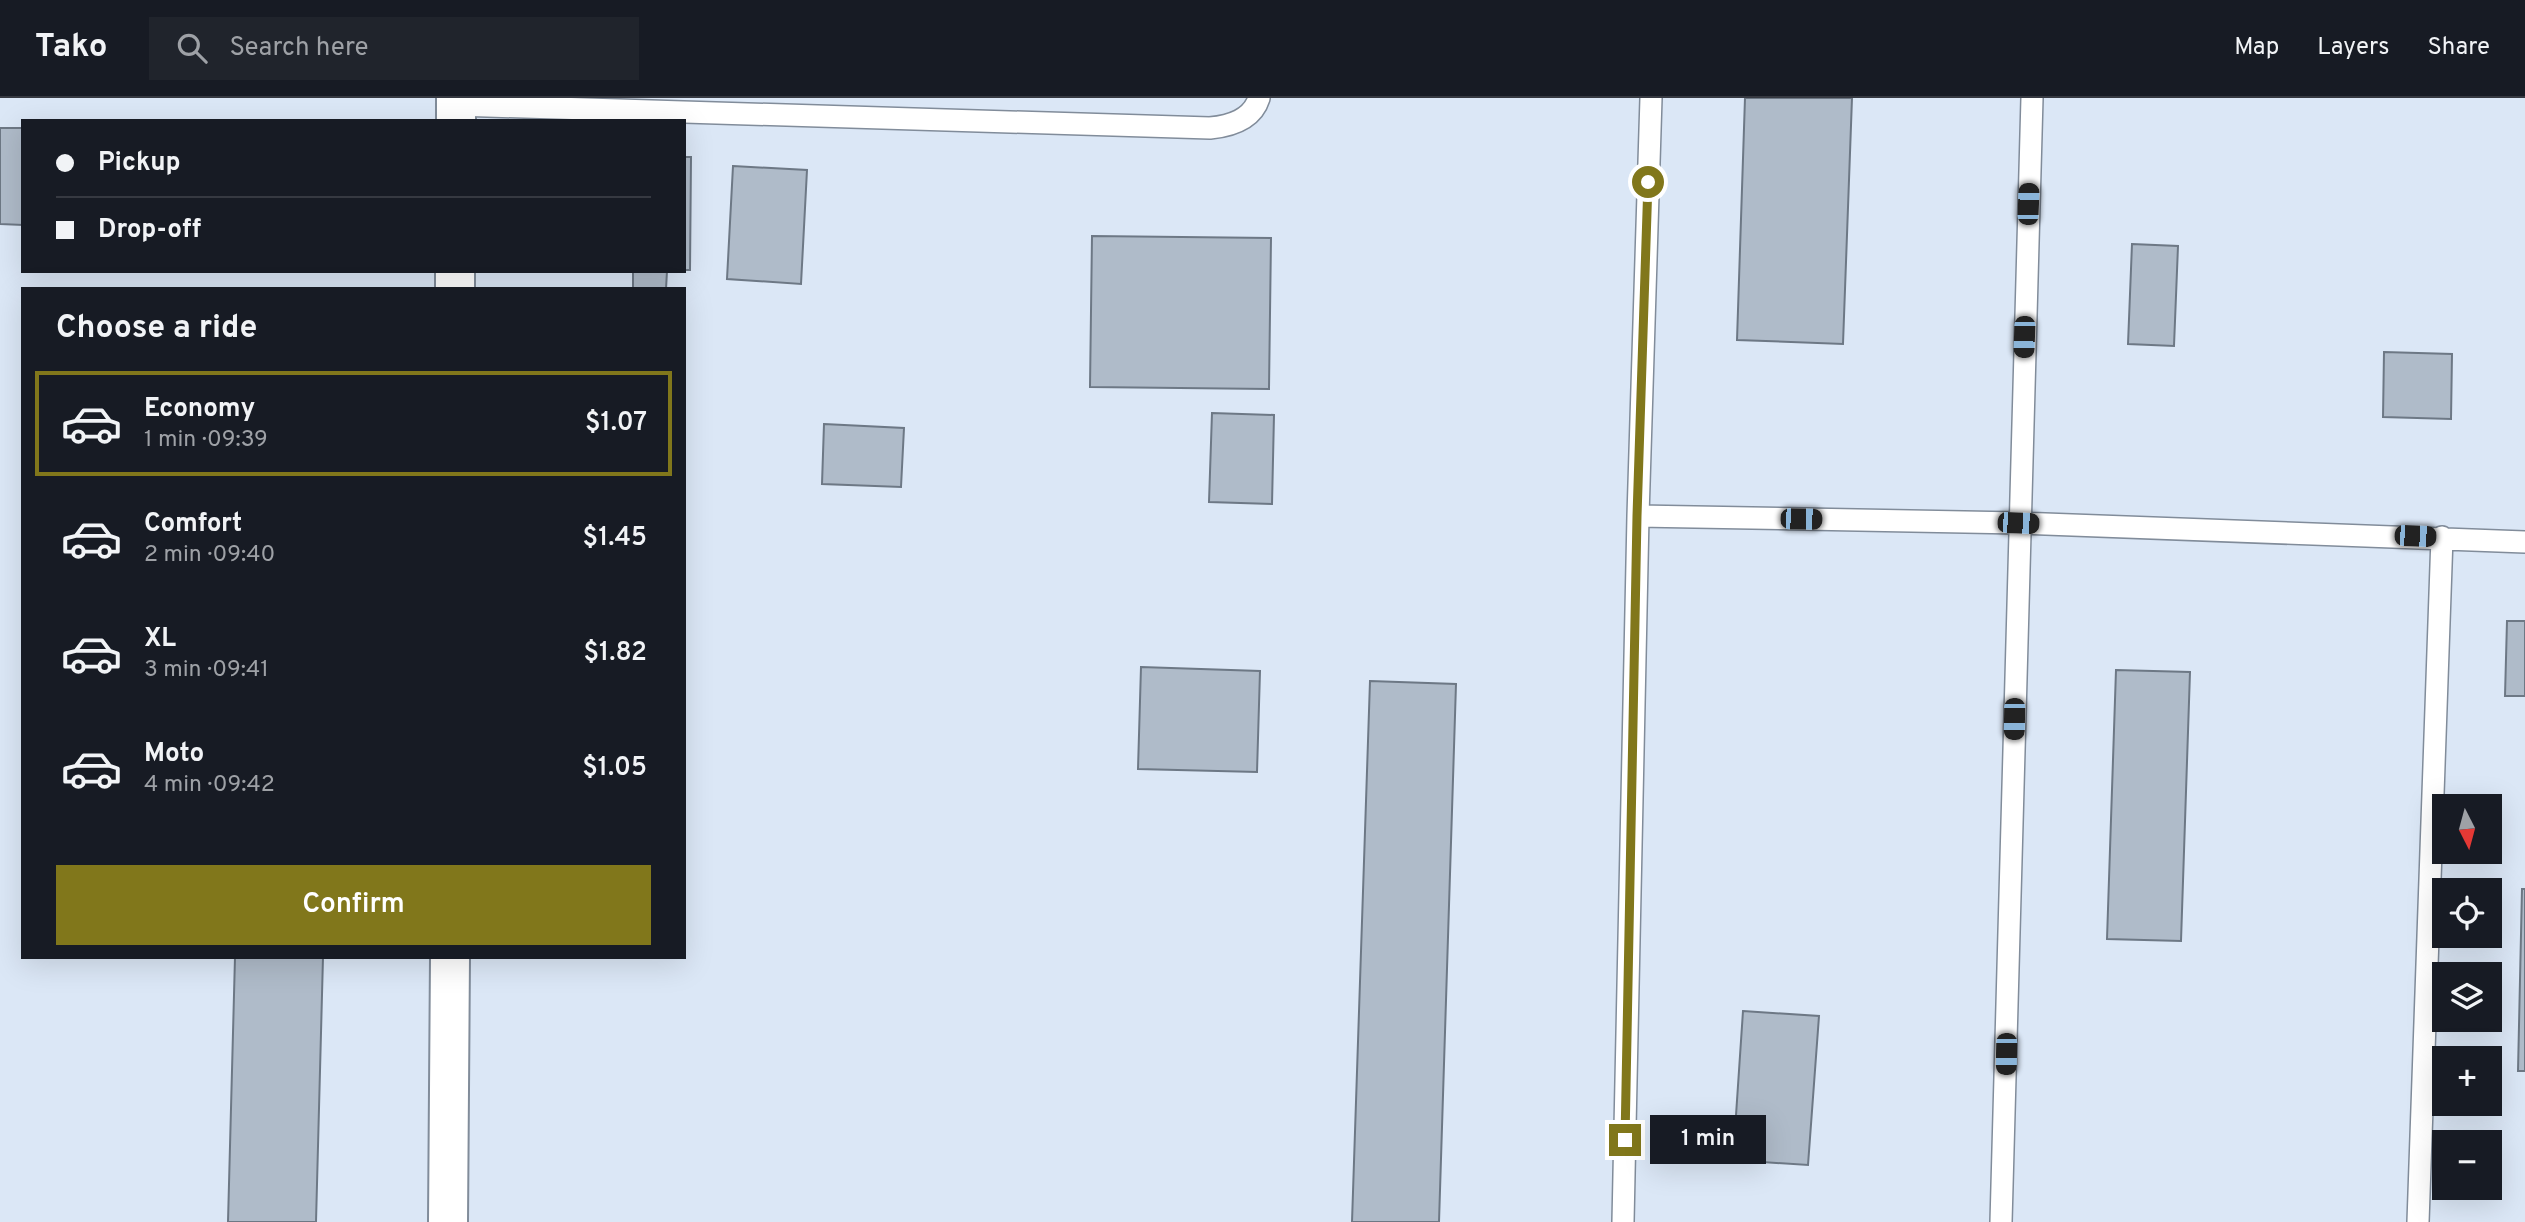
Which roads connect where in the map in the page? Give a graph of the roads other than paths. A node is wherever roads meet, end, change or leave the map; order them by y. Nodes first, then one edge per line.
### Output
1 (1259, 98) edge
2 (1651, 98) edge
3 (2032, 98) edge
4 (456, 108) edge
5 (1637, 516) junction
6 (2018, 523) junction
7 (2442, 537) junction
8 (2525, 542) edge
9 (450, 959) edge
10 (448, 1222) edge
11 (1623, 1222) edge
12 (2001, 1222) edge
13 (2418, 1222) edge

1 - 4 lane
2 - 5 lane
3 - 6 lane
5 - 6 lane
5 - 11 lane
6 - 7 lane
6 - 12 lane
7 - 8 lane
7 - 13 lane
9 - 10 street

